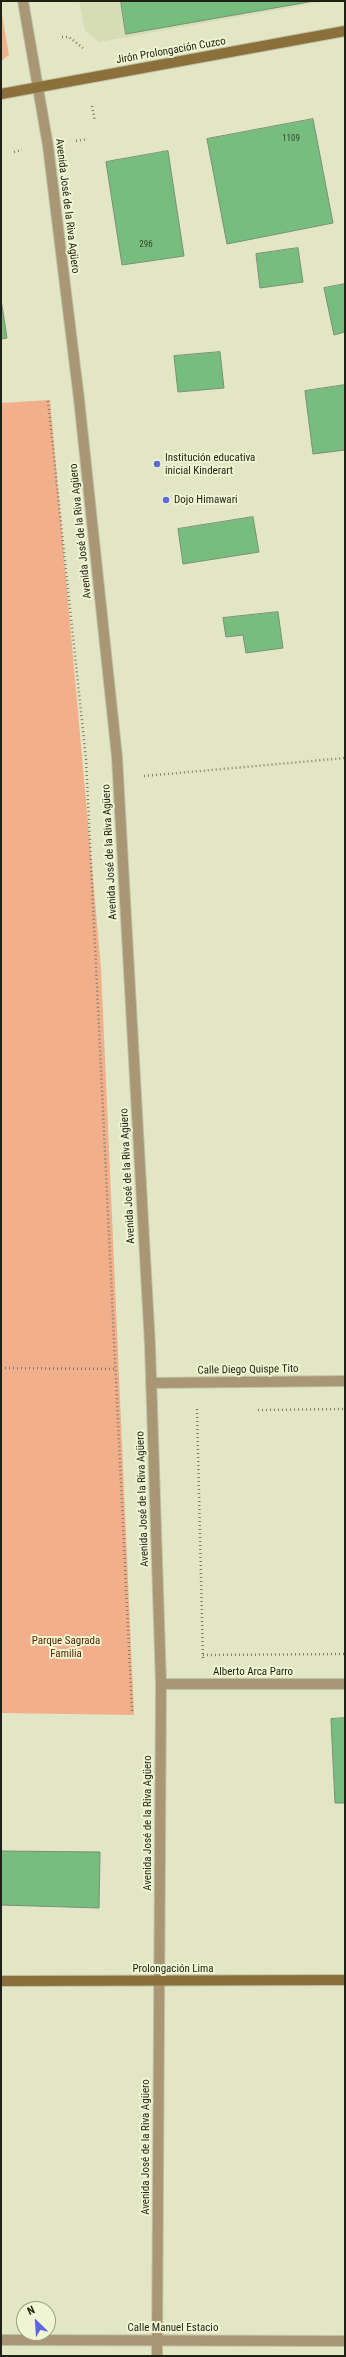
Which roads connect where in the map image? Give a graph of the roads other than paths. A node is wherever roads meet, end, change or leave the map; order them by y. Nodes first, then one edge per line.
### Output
1 (23, 1) edge
2 (345, 31) edge
3 (39, 87) junction
4 (1, 94) edge
5 (345, 1381) edge
6 (151, 1383) junction
7 (161, 1684) junction
8 (345, 1684) edge
9 (345, 1980) edge
10 (1, 1981) edge
11 (159, 1981) junction
12 (1, 2340) edge
13 (157, 2340) junction
14 (345, 2341) edge
15 (157, 2356) edge

1 - 3 street, Avenida José de la Riva Agüero
2 - 3 street, Jirón Prolongación Cuzco
3 - 4 street, Jirón Prolongación Cuzco
3 - 6 street, Avenida José de la Riva Agüero
5 - 6 street, Calle Diego Quispe Tito
6 - 7 street, Avenida José de la Riva Agüero
7 - 8 street, Alberto Arca Parro
7 - 11 street, Avenida José de la Riva Agüero
9 - 11 street, Prolongación Lima
10 - 11 street, Prolongación Lima
11 - 13 street, Avenida José de la Riva Agüero
12 - 13 street, Calle Manuel Estacio
13 - 14 street, Calle Manuel Estacio
13 - 15 street, Avenida José de la Riva Agüero

